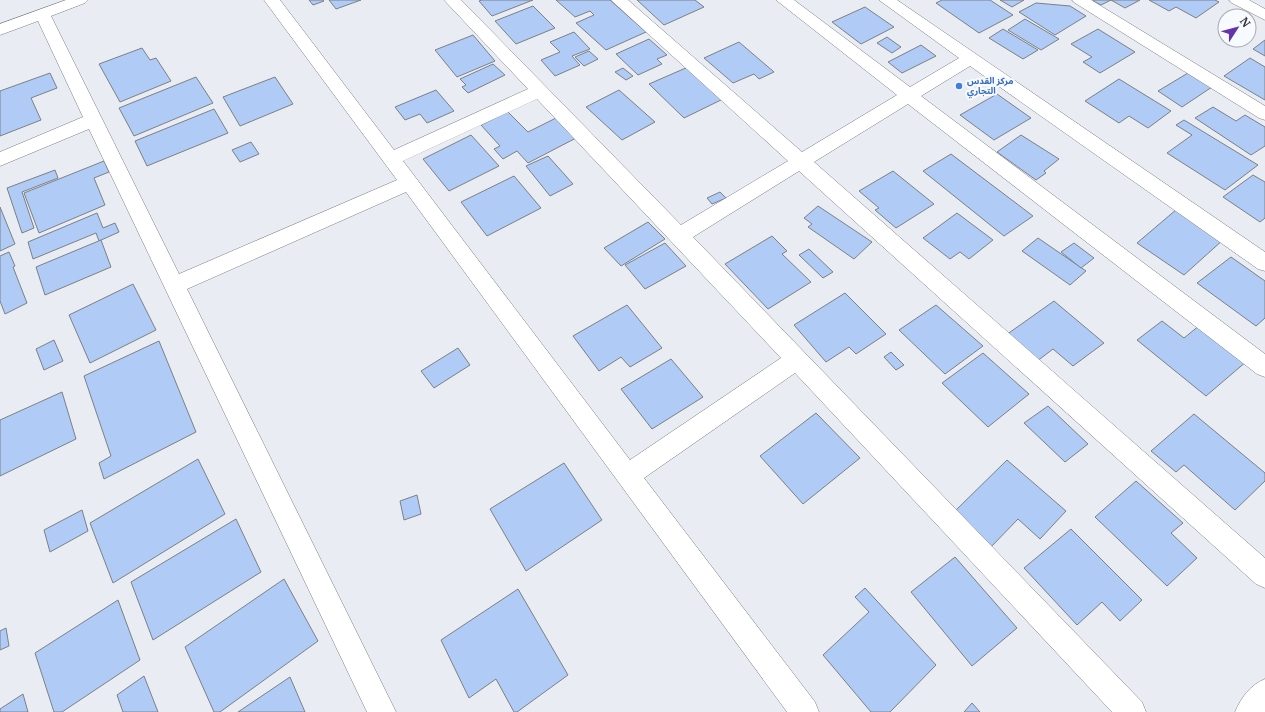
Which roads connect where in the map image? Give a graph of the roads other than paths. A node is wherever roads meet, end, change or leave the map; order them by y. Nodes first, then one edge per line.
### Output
1 (80, 0) edge
2 (272, 0) edge
3 (452, 0) edge
4 (620, 0) edge
5 (784, 0) edge
6 (887, 0) edge
7 (1080, 0) edge
8 (1237, 0) edge
9 (42, 14) junction
10 (1265, 15) edge
11 (0, 30) edge
12 (970, 58) junction
13 (539, 91) junction
14 (909, 95) junction
15 (1265, 114) edge
16 (93, 120) junction
17 (391, 159) junction
18 (0, 160) edge
19 (801, 161) junction
20 (409, 183) junction
21 (679, 236) junction
22 (1265, 263) edge
23 (174, 286) junction
24 (796, 360) junction
25 (1265, 367) edge
26 (628, 475) junction
27 (1265, 575) edge
28 (1265, 693) edge
29 (382, 712) edge
30 (805, 712) edge
31 (1132, 712) edge
32 (1249, 712) edge

1 - 9 street
2 - 17 street
3 - 13 street
4 - 19 street
5 - 14 street
6 - 12 street
7 - 15 street
8 - 10 street
9 - 11 street
9 - 16 street
12 - 14 street
12 - 22 street
13 - 17 street
13 - 21 street
14 - 19 street
14 - 25 street
16 - 18 street
16 - 23 street
17 - 20 street
19 - 21 street
19 - 27 street
20 - 23 street
20 - 26 street
21 - 24 street
23 - 29 street
24 - 26 street
24 - 31 street
26 - 30 street
28 - 32 street

